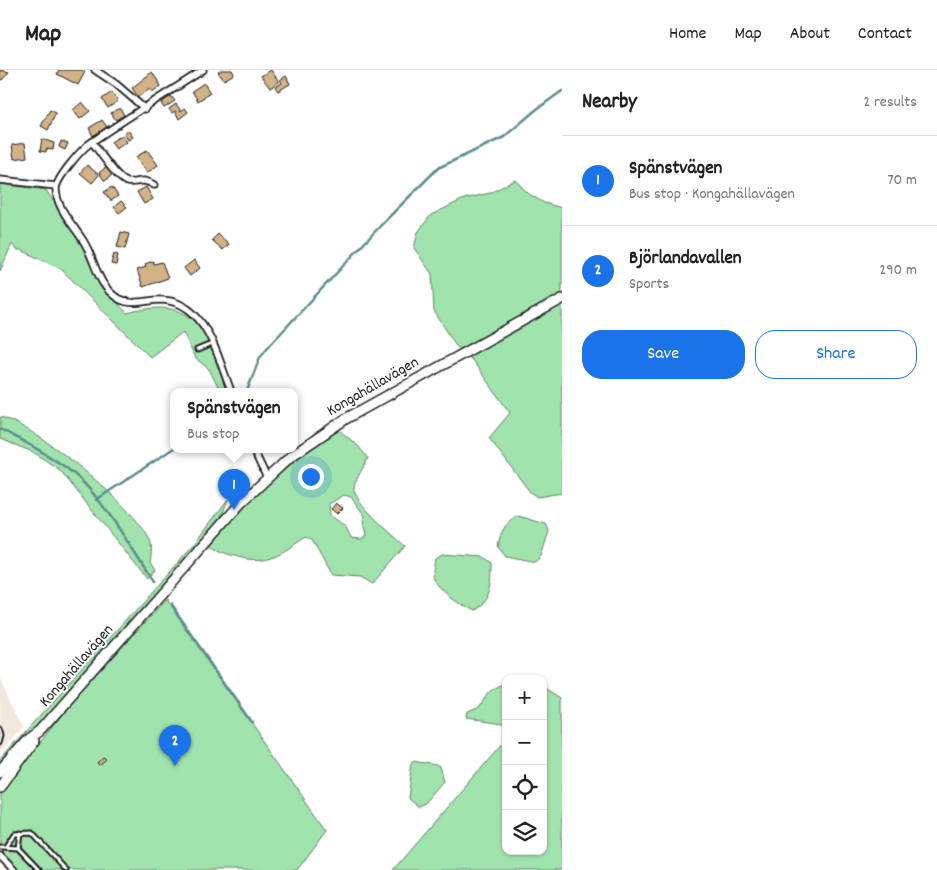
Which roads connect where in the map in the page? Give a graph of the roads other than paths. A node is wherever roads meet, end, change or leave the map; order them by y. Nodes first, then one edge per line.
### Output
1 (95, 70) edge
2 (203, 70) edge
3 (145, 108) junction
4 (92, 142) junction
5 (0, 180) edge
6 (154, 185) dead end
7 (56, 186) junction
8 (562, 299) edge
9 (212, 344) junction
10 (197, 350) dead end
11 (230, 388) edge
12 (298, 451) edge
13 (255, 453) edge
14 (295, 453) edge
15 (267, 478) junction
16 (0, 728) edge
17 (40, 731) junction
18 (0, 743) edge
19 (0, 772) edge
20 (0, 788) edge
21 (21, 832) junction
22 (6, 846) junction
23 (0, 847) edge
24 (18, 848) junction
25 (0, 856) edge
26 (14, 870) edge
27 (39, 870) edge
28 (66, 870) edge

1 - 3 street
2 - 3 street
3 - 4 street
4 - 6 street
4 - 7 street
5 - 7 street
7 - 9 street
8 - 12 street, Kongahällavägen
9 - 10 lane
9 - 11 street
13 - 15 street
14 - 15 street, Kongahällavägen
15 - 17 street, Kongahällavägen
16 - 18 lane
17 - 19 street, Kongahällavägen
17 - 20 street, Kongahällavägen
21 - 22 lane
21 - 24 lane
21 - 28 lane
22 - 23 lane
22 - 24 lane
24 - 27 lane
25 - 26 street

